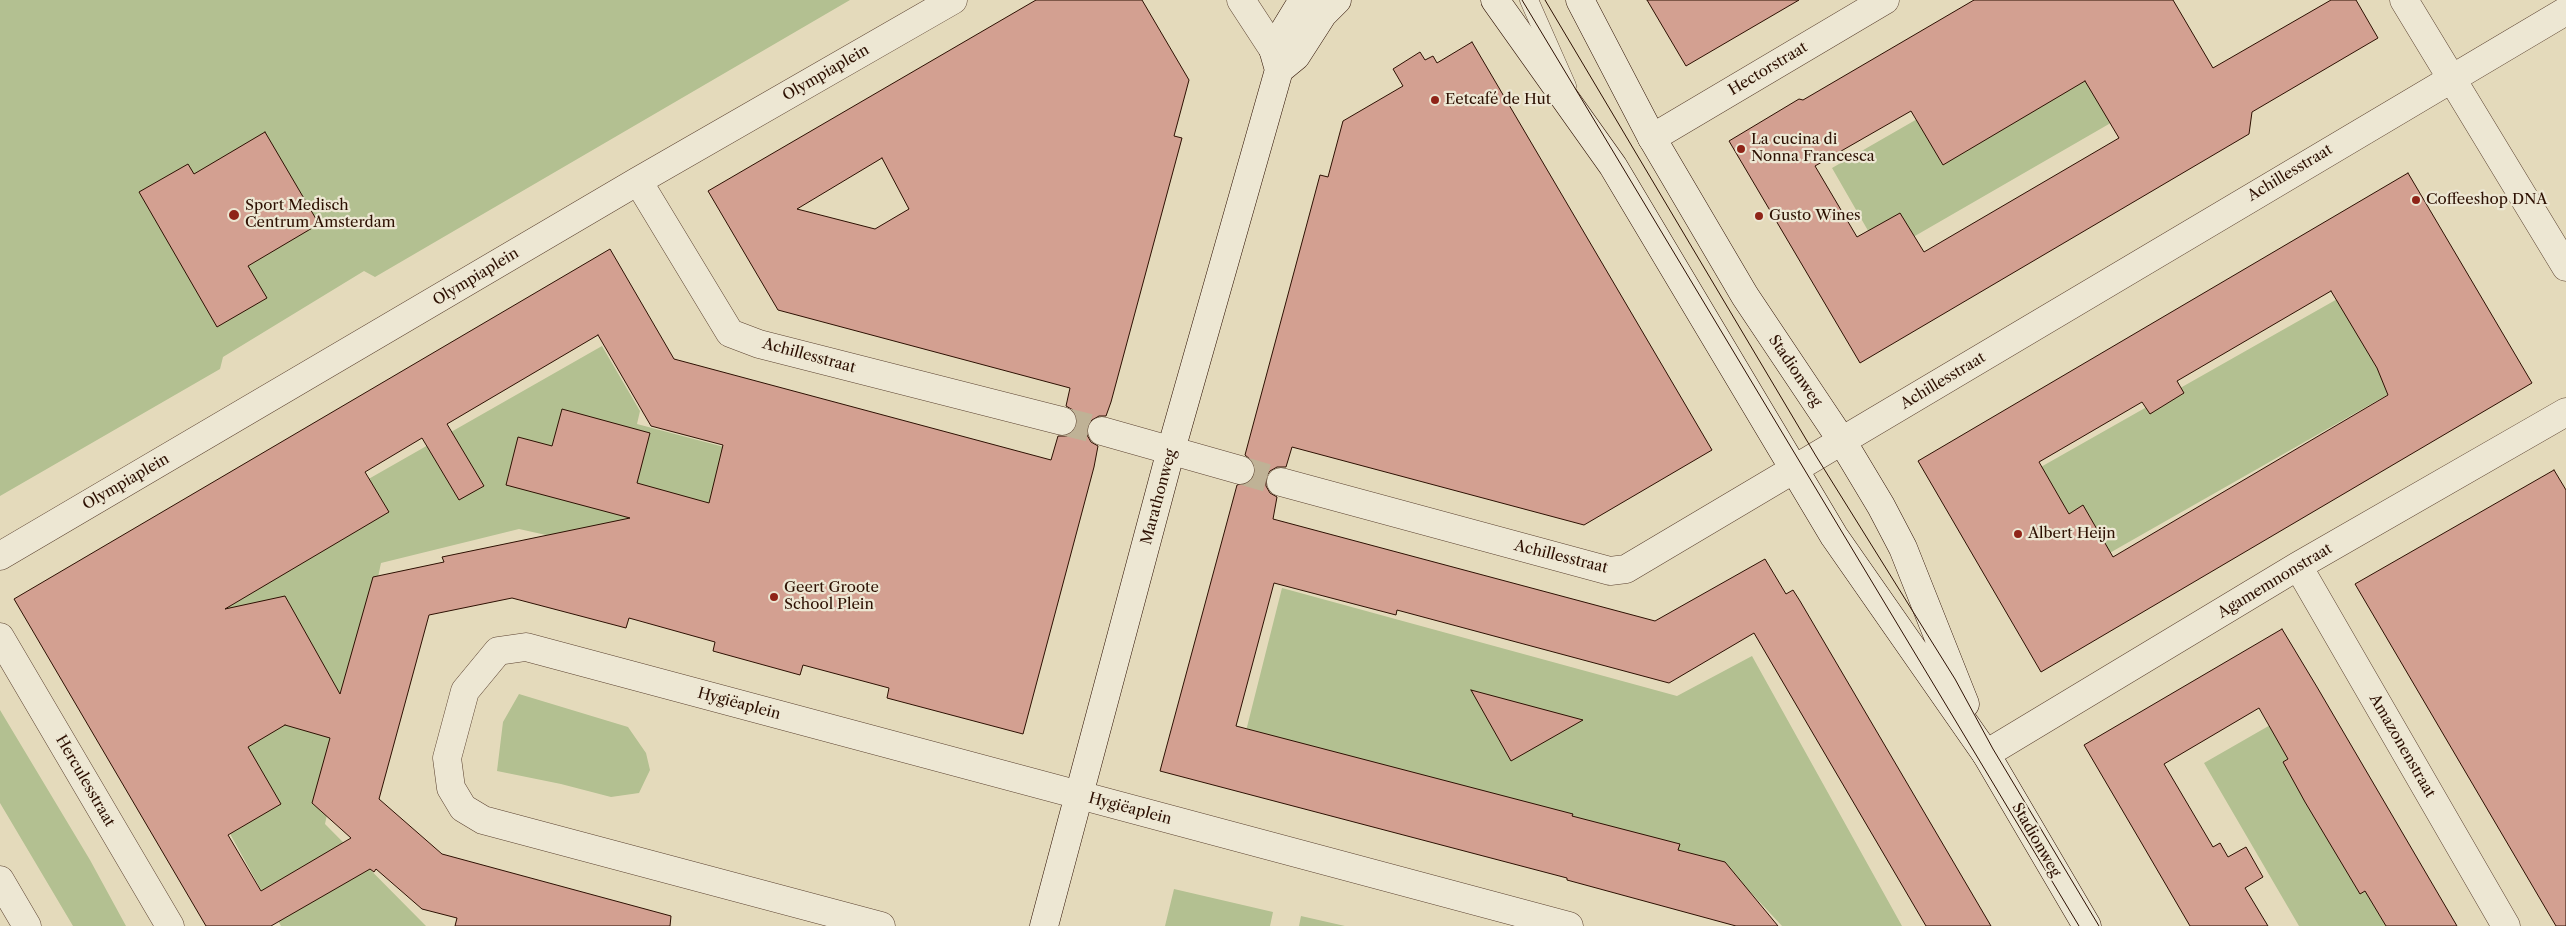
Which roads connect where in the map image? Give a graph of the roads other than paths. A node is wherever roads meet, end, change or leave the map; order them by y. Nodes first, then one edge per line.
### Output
1 (953, 0) edge
2 (1241, 0) edge
3 (1302, 0) edge
4 (1337, 0) edge
5 (1495, 0) edge
6 (1529, 0) edge
7 (1580, 0) edge
8 (1885, 0) edge
9 (2404, 0) edge
10 (2566, 11) edge
11 (1276, 59) junction
12 (2450, 78) junction
13 (1583, 122) junction
14 (1652, 138) junction
15 (638, 181) junction
16 (2566, 267) edge
17 (2566, 412) edge
18 (1062, 421) tunnel mouth
19 (1102, 431) tunnel mouth
20 (1842, 441) junction
21 (1171, 450) junction
22 (1240, 470) tunnel mouth
23 (1795, 470) junction
24 (1281, 482) tunnel mouth
25 (0, 556) edge
26 (2298, 566) junction
27 (0, 637) edge
28 (1986, 754) junction
29 (1080, 796) junction
30 (0, 880) edge
31 (27, 926) edge
32 (170, 926) edge
33 (881, 926) edge
34 (1044, 926) edge
35 (1569, 926) edge
36 (2087, 926) edge
37 (2506, 926) edge

1 - 15 street, Olympiaplein
2 - 11 street
3 - 11 street
4 - 11 street
5 - 13 street, Stadionweg
6 - 13 lane, Stadionweg
7 - 14 street, Stadionweg
8 - 14 street, Hectorstraat
9 - 12 street
10 - 12 street, Achillesstraat
11 - 21 street, Marathonweg
12 - 16 street
12 - 20 street, Achillesstraat
13 - 23 street, Stadionweg
14 - 20 street, Stadionweg
15 - 18 street, Achillesstraat
15 - 25 street, Olympiaplein
17 - 26 street, Agamemnonstraat
19 - 21 street
20 - 23 street, Achillesstraat
20 - 28 street, Stadionweg
21 - 22 street
21 - 29 street, Marathonweg
23 - 24 street, Achillesstraat
23 - 28 street, Stadionweg
26 - 28 street, Agamemnonstraat
26 - 37 street, Amazonenstraat
27 - 32 street, Herculesstraat
28 - 36 street, Stadionweg
29 - 33 street, Hygiëaplein
29 - 34 street, Marathonweg
29 - 35 street, Hygiëaplein
30 - 31 street

